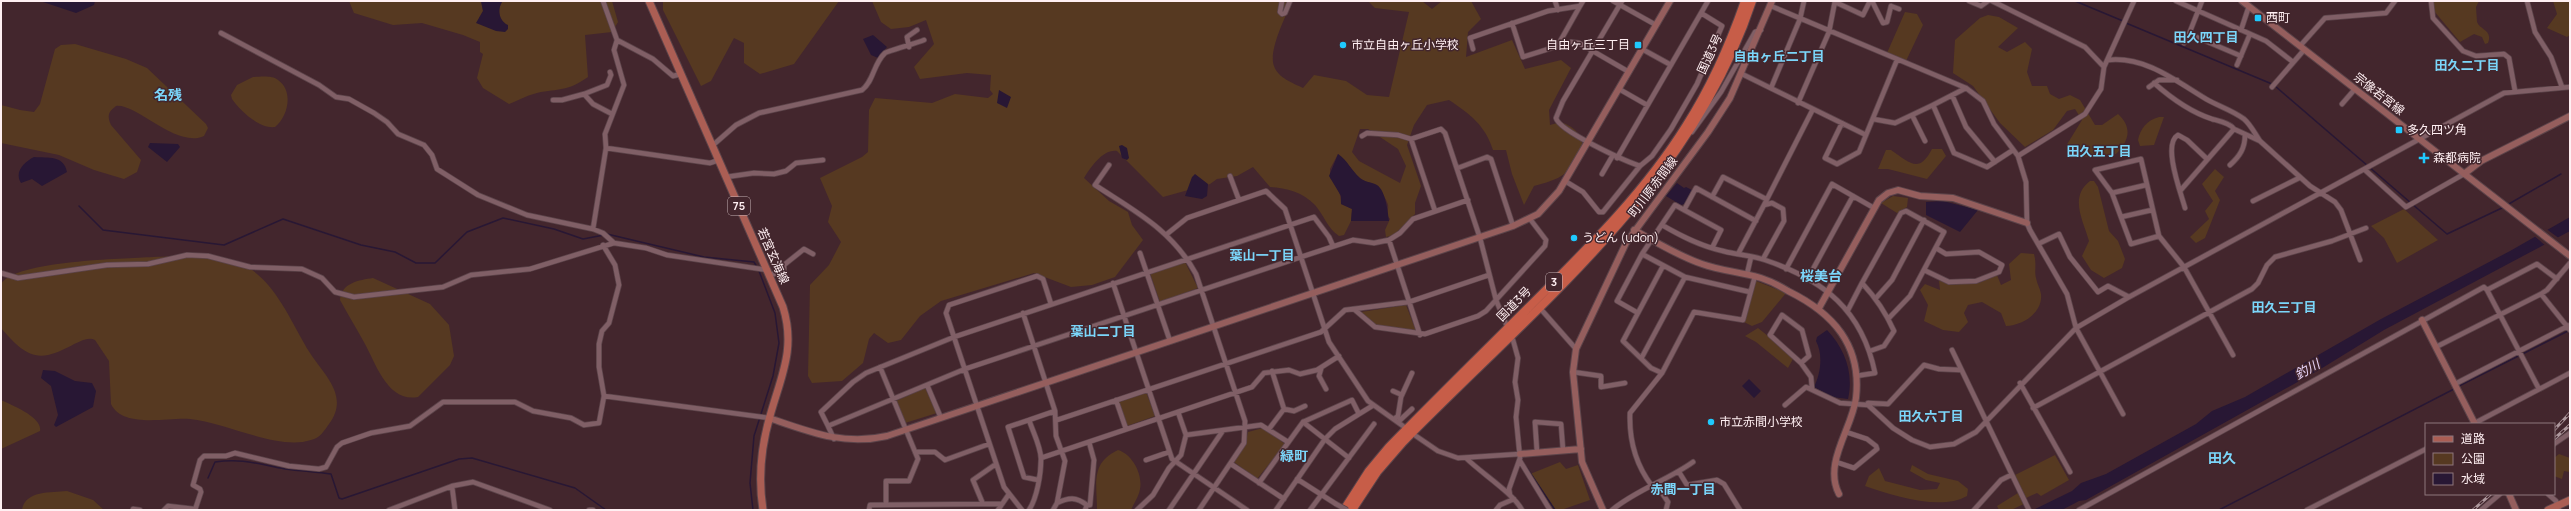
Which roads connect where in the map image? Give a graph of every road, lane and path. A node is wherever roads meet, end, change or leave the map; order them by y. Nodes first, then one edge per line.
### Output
1 (603, 1) edge
2 (649, 1) edge
3 (1282, 1) edge
4 (1290, 1) edge
5 (1555, 1) edge
6 (1583, 1) edge
7 (1613, 1) edge
8 (1670, 1) edge
9 (1708, 1) edge
10 (1740, 1) edge
11 (1745, 1) edge
12 (1752, 1) edge
13 (1804, 1) edge
14 (1871, 1) edge
15 (1969, 1) edge
16 (1988, 1) edge
17 (1992, 1) edge
18 (2134, 1) edge
19 (2176, 1) edge
20 (2202, 1) edge
21 (2395, 1) edge
22 (2431, 1) edge
23 (2527, 1) edge
24 (1621, 2) edge
25 (1835, 2) edge
26 (1772, 3) edge
27 (2245, 3) edge
28 (1580, 6) junction
29 (1899, 9) dead end
30 (1558, 10) junction
31 (2198, 11) junction
32 (1701, 13) junction
33 (1800, 19) junction
34 (1512, 23) junction
35 (1656, 25) junction
36 (917, 30) dead end
37 (1761, 30) junction
38 (2241, 30) junction
39 (1733, 32) junction
40 (1829, 32) junction
41 (221, 33) dead end
42 (2189, 34) junction
43 (2250, 34) junction
44 (617, 40) junction
45 (924, 40) dead end
46 (2184, 43) dead end
47 (1558, 45) junction
48 (909, 47) junction
49 (2302, 48) junction
50 (1473, 49) dead end
51 (1642, 49) junction
52 (1593, 51) junction
53 (2241, 56) junction
54 (1897, 60) junction
55 (2108, 60) junction
56 (2293, 62) junction
57 (2237, 64) dead end
58 (1671, 65) junction
59 (2104, 67) junction
60 (610, 72) dead end
61 (1629, 72) junction
62 (681, 74) junction
63 (1742, 74) junction
64 (2178, 80) junction
65 (2154, 83) junction
66 (2149, 87) dead end
67 (2272, 87) dead end
68 (2562, 87) junction
69 (2570, 87) edge
70 (1771, 88) junction
71 (1966, 88) junction
72 (1619, 89) junction
73 (2355, 89) junction
74 (2515, 91) junction
75 (584, 94) junction
76 (1952, 95) junction
77 (553, 100) dead end
78 (1798, 103) junction
79 (2342, 104) dead end
80 (1647, 105) junction
81 (1933, 105) junction
82 (1813, 109) junction
83 (612, 114) junction
84 (1912, 115) junction
85 (2570, 116) edge
86 (1873, 119) junction
87 (1842, 123) junction
88 (2234, 129) junction
89 (1866, 135) junction
90 (2245, 135) junction
91 (1362, 136) dead end
92 (1411, 139) junction
93 (2421, 140) junction
94 (1588, 141) junction
95 (1925, 141) dead end
96 (2260, 141) junction
97 (712, 146) junction
98 (606, 148) junction
99 (2013, 150) junction
100 (1677, 151) junction
101 (1615, 156) junction
102 (2018, 156) junction
103 (2207, 159) junction
104 (719, 160) junction
105 (823, 160) dead end
106 (1995, 162) junction
107 (1109, 165) dead end
108 (2230, 165) dead end
109 (1640, 166) junction
110 (1458, 168) junction
111 (2365, 170) junction
112 (1602, 174) dead end
113 (2464, 174) junction
114 (1230, 176) dead end
115 (726, 178) junction
116 (2299, 178) junction
117 (1565, 182) junction
118 (2146, 185) junction
119 (2180, 191) junction
120 (2112, 193) junction
121 (2321, 193) junction
122 (1853, 196) junction
123 (1712, 197) junction
124 (1766, 199) junction
125 (1239, 200) junction
126 (1468, 200) junction
127 (2254, 201) dead end
128 (1764, 205) junction
129 (1874, 208) junction
130 (2185, 208) dead end
131 (1684, 210) junction
132 (2152, 210) junction
133 (1435, 211) junction
134 (2121, 218) junction
135 (1530, 219) junction
136 (1924, 220) junction
137 (1756, 221) junction
138 (2027, 222) junction
139 (1290, 225) junction
140 (1662, 225) junction
141 (1513, 226) junction
142 (2366, 228) dead end
143 (593, 229) junction
144 (1634, 230) junction
145 (1167, 234) junction
146 (2349, 235) junction
147 (2159, 236) junction
148 (1480, 238) junction
149 (1389, 240) junction
150 (1651, 240) junction
151 (614, 243) junction
152 (2038, 244) junction
153 (603, 245) junction
154 (1333, 246) junction
155 (1712, 248) junction
156 (1936, 248) junction
157 (1140, 252) dead end
158 (813, 254) dead end
159 (1642, 254) junction
160 (1738, 254) junction
161 (2570, 256) edge
162 (1301, 257) junction
163 (1751, 257) junction
164 (1188, 259) junction
165 (1763, 259) junction
166 (2360, 260) dead end
167 (2570, 263) edge
168 (1398, 265) junction
169 (1663, 266) junction
170 (2184, 267) junction
171 (1786, 269) junction
172 (1924, 270) junction
173 (768, 272) junction
174 (1147, 272) junction
175 (1, 273) edge
176 (1747, 274) junction
177 (1489, 276) junction
178 (1755, 276) junction
179 (1685, 277) junction
180 (2557, 279) junction
181 (1807, 280) junction
182 (1113, 283) junction
183 (1862, 283) junction
184 (1202, 290) junction
185 (2488, 290) junction
186 (1750, 292) junction
187 (1828, 292) junction
188 (1313, 294) junction
189 (2541, 294) junction
190 (2128, 297) junction
191 (1876, 298) junction
192 (1496, 300) junction
193 (1409, 302) junction
194 (1051, 304) junction
195 (1158, 305) junction
196 (1538, 307) junction
197 (1819, 308) junction
198 (1355, 310) junction
199 (1848, 310) junction
200 (2209, 310) junction
201 (1023, 313) junction
202 (1638, 313) junction
203 (2500, 315) junction
204 (1124, 316) junction
205 (1888, 319) junction
206 (2422, 320) junction
207 (1506, 324) dead end
208 (1214, 327) junction
209 (2076, 328) junction
210 (2569, 328) edge
211 (1325, 329) junction
212 (1420, 335) junction
213 (954, 337) junction
214 (1513, 340) dead end
215 (1170, 342) junction
216 (1034, 346) junction
217 (2436, 347) junction
218 (1576, 349) junction
219 (1952, 350) dead end
220 (1870, 351) junction
221 (2519, 351) junction
222 (1136, 353) junction
223 (2234, 355) dead end
224 (1340, 356) junction
225 (1642, 357) junction
226 (1226, 363) junction
227 (1801, 363) junction
228 (880, 368) junction
229 (964, 369) junction
230 (1321, 369) junction
231 (1961, 370) junction
232 (1272, 371) junction
233 (2099, 371) junction
234 (1573, 372) junction
235 (1412, 373) dead end
236 (1662, 373) junction
237 (2570, 373) edge
238 (1856, 376) junction
239 (1046, 383) junction
240 (1625, 383) dead end
241 (2020, 383) junction
242 (2455, 384) junction
243 (927, 385) junction
244 (1812, 388) junction
245 (1148, 389) junction
246 (1326, 389) dead end
247 (2539, 389) junction
248 (1393, 391) dead end
249 (1236, 393) junction
250 (1402, 395) junction
251 (604, 396) junction
252 (893, 399) junction
253 (1116, 400) junction
254 (1855, 403) junction
255 (1785, 405) dead end
256 (977, 406) junction
257 (1305, 406) dead end
258 (1372, 406) junction
259 (1868, 406) junction
260 (2033, 408) junction
261 (1284, 409) junction
262 (1412, 409) dead end
263 (1055, 411) junction
264 (1178, 412) junction
265 (1359, 414) junction
266 (2123, 414) dead end
267 (769, 418) junction
268 (941, 418) junction
269 (1158, 418) junction
270 (1030, 420) junction
271 (1057, 420) junction
272 (1396, 421) junction
273 (1985, 421) junction
274 (1303, 422) junction
275 (2474, 423) edge
276 (2477, 423) edge
277 (1374, 424) dead end
278 (828, 426) junction
279 (1403, 426) dead end
280 (1126, 429) junction
281 (1246, 429) junction
282 (1269, 429) junction
283 (906, 430) junction
284 (1222, 432) junction
285 (1846, 432) junction
286 (2570, 433) edge
287 (1186, 435) junction
288 (1416, 436) dead end
289 (834, 439) junction
290 (1325, 439) junction
291 (1089, 442) junction
292 (1288, 442) junction
293 (2555, 443) edge
294 (989, 444) junction
295 (1581, 449) junction
296 (1563, 450) junction
297 (2425, 450) edge
298 (1062, 451) junction
299 (915, 452) junction
300 (1169, 452) junction
301 (1537, 452) junction
302 (1520, 457) junction
303 (1041, 458) junction
304 (1349, 458) junction
305 (1466, 458) junction
306 (1146, 460) dead end
307 (1175, 462) junction
308 (1693, 462) dead end
309 (1836, 462) junction
310 (996, 464) junction
311 (1231, 464) junction
312 (1679, 472) junction
313 (2070, 472) dead end
314 (1194, 475) junction
315 (2011, 475) junction
316 (1297, 479) junction
317 (1038, 480) junction
318 (1259, 482) junction
319 (1654, 485) junction
320 (452, 486) junction
321 (1214, 488) junction
322 (1009, 494) junction
323 (1321, 494) junction
324 (1839, 494) dead end
325 (2499, 495) edge
326 (2509, 495) edge
327 (2549, 495) edge
328 (1512, 497) junction
329 (1284, 499) junction
330 (2570, 500) edge
331 (1057, 503) junction
332 (983, 504) junction
333 (1002, 504) junction
334 (886, 505) junction
335 (1087, 505) junction
336 (403, 507) edge
337 (2558, 508) edge
338 (133, 509) dead end
339 (1738, 509) edge
340 (140, 510) edge
341 (164, 510) edge
342 (194, 510) edge
343 (389, 510) edge
344 (455, 510) edge
345 (550, 510) edge
346 (589, 510) edge
347 (593, 510) edge
348 (763, 510) edge
349 (869, 510) edge
350 (998, 510) edge
351 (1022, 510) edge
352 (1029, 510) edge
353 (1053, 510) edge
354 (1084, 510) edge
355 (1138, 510) edge
356 (1169, 510) edge
357 (1200, 510) edge
358 (1246, 510) edge
359 (1276, 510) edge
360 (1310, 510) edge
361 (1345, 510) edge
362 (1352, 510) edge
363 (1496, 510) edge
364 (1522, 510) edge
365 (1550, 510) edge
366 (1603, 510) edge
367 (1612, 510) edge
368 (1666, 510) edge
369 (1974, 510) edge
370 (2029, 510) edge
371 (2080, 510) edge
372 (2307, 510) edge
373 (2481, 510) edge
374 (2516, 510) edge
375 (2548, 510) edge

1 - 44 street
2 - 62 main road, 若宮玄海線 / 75
3 - 4 street
5 - 30 street
6 - 28 street
7 - 24 street
8 - 35 street
9 - 32 street
10 - 39 highway
11 - 39 highway, 国道3号 / 3
12 - 100 highway, 国道3号 / 3
13 - 33 street
14 - 25 street
14 - 29 street
15 - 16 street
17 - 59 street
18 - 55 street
19 - 31 street
20 - 31 street
21 - 49 street
22 - 74 street
23 - 68 street
24 - 35 street
24 - 52 street
25 - 40 street
26 - 33 street
26 - 37 street, 町川原赤間線
27 - 38 street
27 - 49 street, 宗像若宮線
28 - 30 street
28 - 47 street
30 - 34 street
31 - 38 street
31 - 42 street
32 - 58 street
32 - 109 street
33 - 40 street
33 - 70 street
34 - 47 street
34 - 50 street
35 - 51 street
36 - 48 street
37 - 63 street, 町川原赤間線
37 - 100 street
38 - 43 street
39 - 361 highway, 国道3号 / 3
40 - 54 street
40 - 78 street
41 - 143 street
42 - 46 street
42 - 53 street
43 - 53 street
43 - 56 street
44 - 62 street
44 - 83 street
45 - 48 street
47 - 52 street
48 - 97 street
49 - 56 street
49 - 73 street, 宗像若宮線
51 - 58 street
51 - 61 street
52 - 61 street
52 - 94 street
53 - 57 street
54 - 71 street
54 - 86 street
55 - 59 street
55 - 64 street
56 - 67 street
58 - 80 street
59 - 102 street
60 - 75 street
61 - 72 street
62 - 97 main road, 若宮玄海線 / 75
63 - 70 street
63 - 144 street, 町川原赤間線
64 - 65 street
64 - 96 street
65 - 66 street
65 - 88 street
68 - 69 street
68 - 74 street
70 - 78 street
71 - 76 street
71 - 99 street
72 - 80 street
72 - 94 street
73 - 79 street
73 - 93 street, 宗像若宮線
74 - 93 street
75 - 77 street
75 - 83 street
76 - 81 street
76 - 106 street
78 - 82 street
80 - 101 street
81 - 84 street
81 - 106 street
82 - 87 street
82 - 124 street
83 - 98 street
84 - 86 street
84 - 95 street
85 - 113 street
86 - 89 street
87 - 89 street
87 - 89 street
88 - 90 street
88 - 103 street
90 - 96 street
90 - 108 street
91 - 92 street
92 - 110 street
92 - 133 street
93 - 111 street
93 - 113 street, 宗像若宮線
94 - 101 street
94 - 117 street
96 - 116 street
97 - 104 main road, 若宮玄海線 / 75
98 - 104 street
98 - 143 street
99 - 102 street
99 - 106 street
100 - 196 highway, 国道3号 / 3
101 - 109 street
101 - 112 street
102 - 138 street
103 - 119 street
103 - 119 street
104 - 115 main road, 若宮玄海線 / 75
105 - 115 street
107 - 145 street
109 - 117 street
110 - 126 street
110 - 141 street
111 - 113 street
111 - 121 street
113 - 161 street, 宗像若宮線
114 - 125 street
115 - 173 main road, 若宮玄海線 / 75
116 - 121 street
116 - 127 street
117 - 135 street
118 - 120 street
118 - 120 street
118 - 132 street
119 - 130 street
120 - 134 street
121 - 146 street
121 - 170 street
122 - 129 street
122 - 171 street
122 - 181 street
123 - 124 street
123 - 131 street
123 - 137 street
124 - 128 street
125 - 139 street
125 - 145 street
126 - 133 street
126 - 148 street
128 - 137 street
128 - 165 street
129 - 138 street
129 - 187 street
131 - 140 street
131 - 155 street
132 - 134 street
132 - 147 street
133 - 149 street
134 - 147 street
135 - 141 street
135 - 192 street
136 - 156 street
136 - 183 street
136 - 191 street
137 - 160 street
138 - 152 street
139 - 154 street
139 - 162 street
139 - 164 street
140 - 150 street
140 - 155 street
141 - 148 street
142 - 146 street
143 - 151 street
144 - 150 street
144 - 218 street, 町川原赤間線
145 - 164 street
146 - 166 street
146 - 200 street
147 - 170 street
148 - 168 street
148 - 177 street
149 - 154 street
149 - 168 street
150 - 159 street
150 - 176 street
151 - 153 street
151 - 173 street
152 - 190 street
152 - 209 street
153 - 175 street
153 - 251 street
154 - 162 street
155 - 160 street
156 - 172 street
156 - 172 street
157 - 174 street
158 - 173 street
159 - 169 street
159 - 202 street
160 - 163 street
162 - 184 street
162 - 188 street
163 - 165 street
163 - 176 street
164 - 174 street
164 - 184 street
165 - 171 street
167 - 180 street
168 - 188 street
168 - 193 street
169 - 179 street
169 - 202 street
170 - 190 street
170 - 200 street
171 - 181 street
172 - 205 street
173 - 267 main road, 若宮玄海線 / 75
174 - 182 street
174 - 195 street
176 - 178 street
177 - 192 street
177 - 193 street
178 - 186 street
178 - 197 street
179 - 186 street
179 - 225 street
180 - 185 street
180 - 189 street
181 - 187 street
182 - 194 street
182 - 204 street
183 - 191 street
183 - 199 street
184 - 195 street
184 - 208 street
185 - 203 street
185 - 206 street
186 - 236 street
187 - 197 street
187 - 199 street
188 - 208 street
188 - 211 street
189 - 203 street
189 - 210 street
190 - 209 street
191 - 205 street
192 - 207 street
192 - 212 street
193 - 198 street
193 - 212 street
194 - 201 street
194 - 213 street
195 - 204 street
195 - 215 street
196 - 218 street
196 - 362 highway, 国道3号 / 3
197 - 238 street
198 - 211 street
198 - 212 street
199 - 220 street
200 - 223 street
200 - 233 street
201 - 213 street
201 - 216 street
202 - 225 street
203 - 217 street
203 - 221 street
204 - 216 street
204 - 222 street
205 - 220 street
206 - 217 street
206 - 371 street
208 - 215 street
208 - 226 street
209 - 233 street
209 - 241 street
210 - 221 street
211 - 224 street
211 - 226 street
213 - 228 street
213 - 229 street
214 - 302 street
215 - 222 street
216 - 229 street
216 - 239 street
217 - 242 street
218 - 234 street, 町川原赤間線
219 - 231 street
220 - 238 street
221 - 242 street
221 - 247 street
222 - 239 street
222 - 245 street
224 - 230 street
224 - 258 street
225 - 236 street
226 - 245 street
226 - 249 street
227 - 227 street
227 - 244 street
228 - 252 street
228 - 278 street
229 - 243 street
229 - 256 street
230 - 232 street
230 - 246 street
231 - 259 street
231 - 273 street
232 - 249 street
232 - 261 street
233 - 260 street
233 - 266 street
234 - 240 street
234 - 295 street, 町川原赤間線
235 - 250 street
236 - 319 street
237 - 247 street
238 - 254 street
239 - 256 street
239 - 263 street
241 - 260 street
241 - 273 street
242 - 275 street
243 - 252 street
243 - 268 street
244 - 254 street
244 - 255 street
245 - 253 street
245 - 269 street
247 - 276 street
248 - 250 street
249 - 264 street
249 - 281 street
250 - 272 street
251 - 267 street
251 - 342 street
252 - 278 street
252 - 283 street
253 - 271 street
253 - 280 street
254 - 259 street
254 - 285 street
256 - 268 street
256 - 294 street
257 - 261 street
258 - 265 street
258 - 272 street
259 - 273 street
260 - 313 street
261 - 282 street
262 - 272 street
263 - 270 street
263 - 271 street
264 - 269 street
264 - 287 street
265 - 274 street
265 - 290 street
267 - 289 street
267 - 348 main road, 若宮玄海線 / 75
268 - 283 street
269 - 280 street
269 - 300 street
270 - 303 street
270 - 317 street
271 - 298 street
272 - 279 street
273 - 315 street
274 - 290 street
274 - 292 street
277 - 304 street
278 - 289 street
280 - 291 street
281 - 282 street
281 - 284 street
281 - 311 street
282 - 292 street
283 - 289 street
283 - 299 street
284 - 287 street
284 - 314 street
285 - 309 street
285 - 309 street
286 - 293 street
287 - 307 street
288 - 305 street
290 - 304 street
290 - 316 street
291 - 298 street
291 - 335 street
292 - 318 street
294 - 299 street
294 - 310 street
295 - 296 street
295 - 366 street, 町川原赤間線
296 - 301 street
296 - 301 street
297 - 372 street
298 - 303 street
298 - 331 street
299 - 334 street
300 - 306 street
300 - 307 street
301 - 302 street
302 - 305 street
302 - 328 street
302 - 365 street
303 - 317 street
304 - 323 street
305 - 328 street
307 - 314 street
307 - 355 street
308 - 312 street
309 - 324 street
310 - 322 street
310 - 332 street
311 - 318 street
311 - 321 street
312 - 319 street
312 - 339 street
314 - 321 street
314 - 356 street
315 - 369 street
315 - 370 street
316 - 323 street
316 - 329 street
317 - 352 street
318 - 329 street
319 - 367 street
319 - 368 street
320 - 336 street
320 - 344 street
320 - 345 street
321 - 357 street
321 - 358 street
322 - 333 street
322 - 351 street
323 - 360 street
323 - 361 street, bridge
325 - 373 street
326 - 374 street
327 - 337 street
328 - 363 street
328 - 364 street
329 - 359 street
330 - 337 main road
331 - 335 street
331 - 353 street
332 - 333 street
332 - 334 street
333 - 350 street
334 - 349 street
335 - 354 street
336 - 343 street
337 - 375 main road
338 - 340 street
341 - 342 street
346 - 347 street

